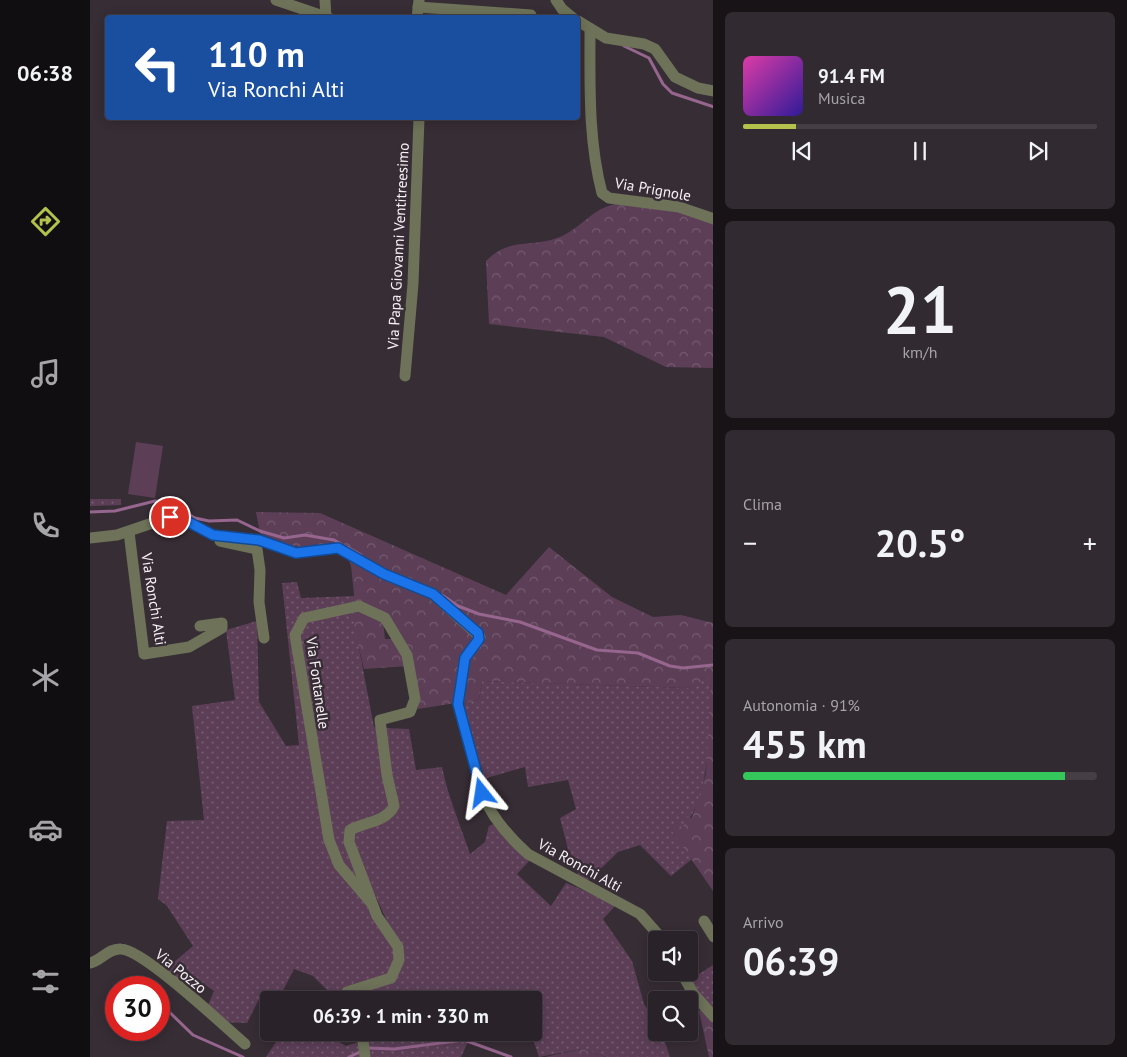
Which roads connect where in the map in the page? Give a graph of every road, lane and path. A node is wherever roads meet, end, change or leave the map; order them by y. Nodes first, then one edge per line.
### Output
1 (276, 0) edge
2 (325, 0) edge
3 (556, 0) edge
4 (418, 8) edge
5 (318, 15) edge
6 (327, 15) edge
7 (531, 15) dead end
8 (569, 15) edge
9 (580, 22) edge
10 (590, 29) junction
11 (713, 91) edge
12 (419, 120) edge
13 (713, 219) edge
14 (405, 376) dead end
15 (129, 532) junction
16 (213, 535) junction
17 (90, 538) edge
18 (200, 626) dead end
19 (264, 638) dead end
20 (373, 905) junction
21 (704, 921) dead end
22 (656, 931) edge
23 (713, 937) edge
24 (90, 963) edge
25 (686, 981) edge
26 (350, 991) edge
27 (713, 1017) edge
28 (363, 1041) edge
29 (246, 1044) dead end
30 (365, 1057) edge

1 - 5 street
2 - 6 street
3 - 8 street
4 - 7 street
9 - 10 street
10 - 11 street
10 - 13 street, Via Prignole
12 - 14 street, Via Papa Giovanni Ventitreesimo
15 - 16 street, Via Ronchi Alti
15 - 17 street, Via Ronchi Alti
15 - 18 street, Via Ronchi Alti
16 - 19 street
16 - 22 street, Via Ronchi Alti
20 - 20 street, Via Fontanelle
20 - 26 street, Via Fontanelle
21 - 23 street
24 - 29 street, Via Pozzo
25 - 27 street
28 - 30 street

